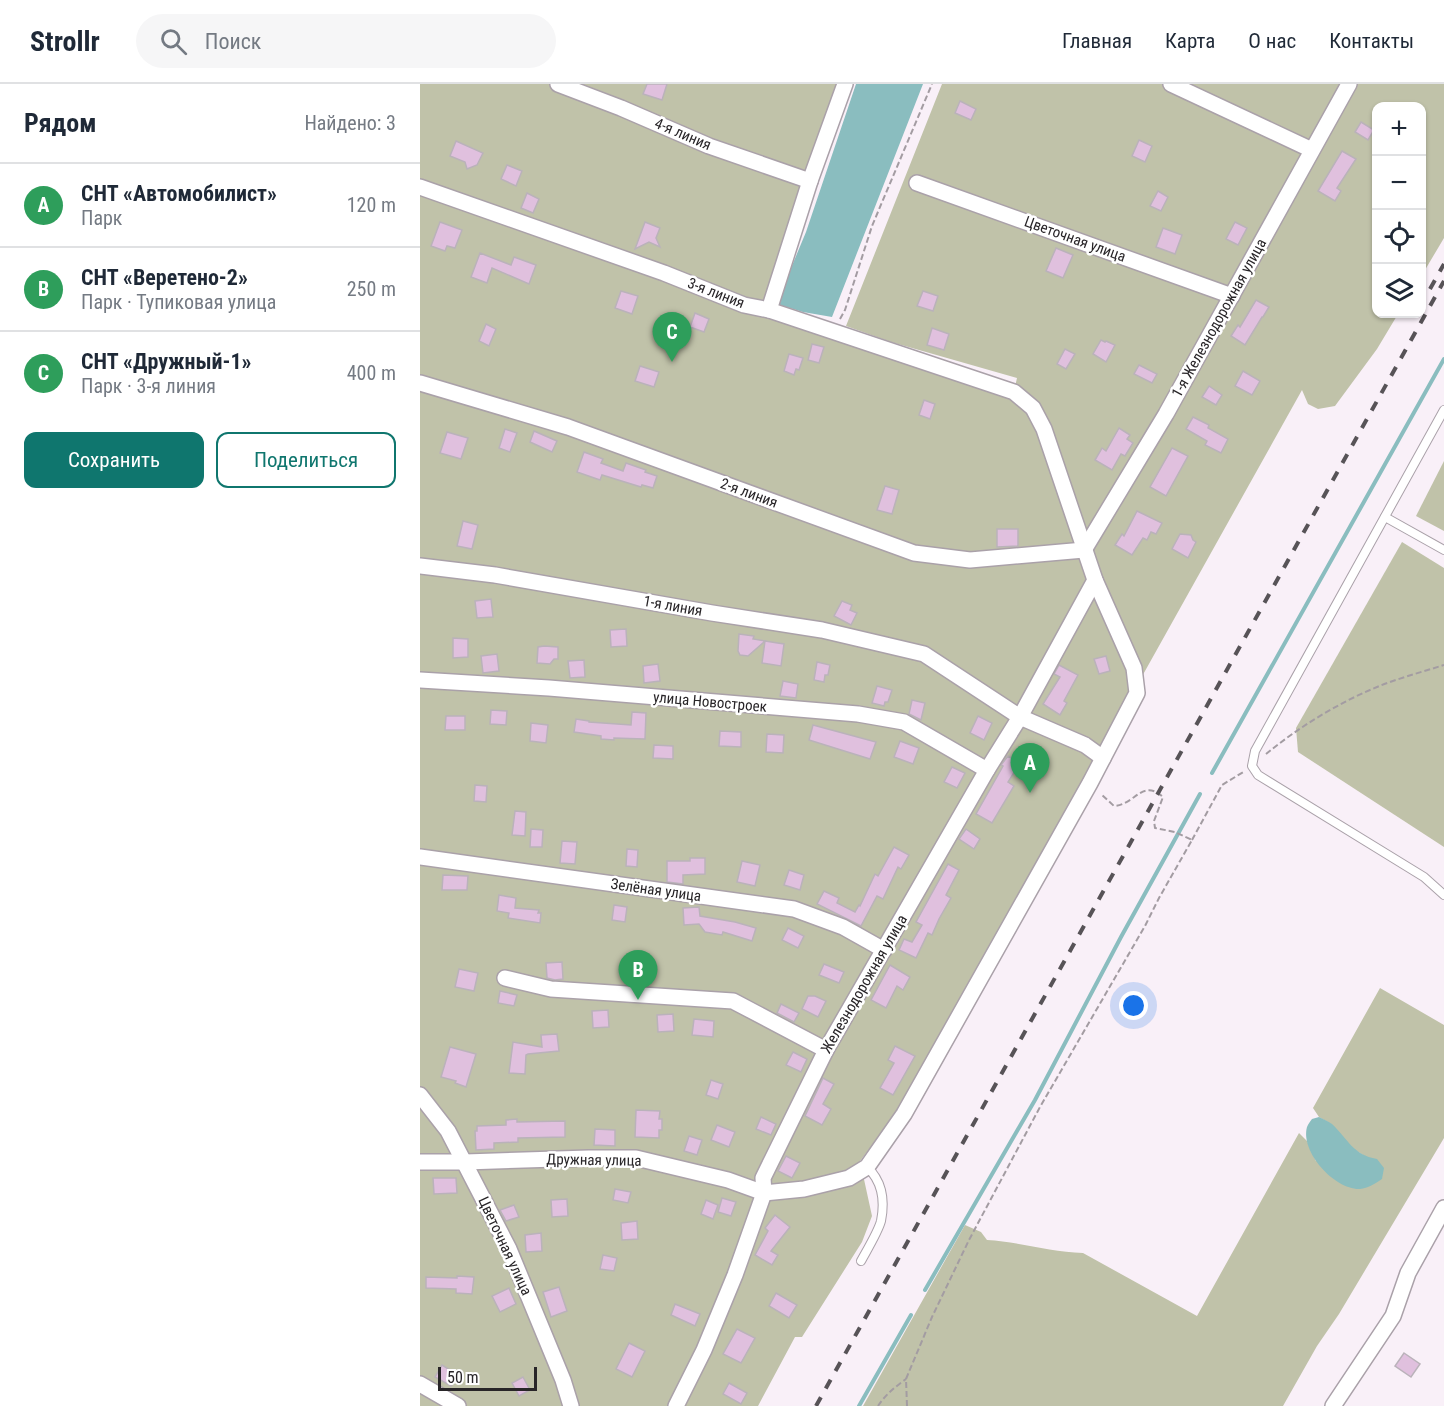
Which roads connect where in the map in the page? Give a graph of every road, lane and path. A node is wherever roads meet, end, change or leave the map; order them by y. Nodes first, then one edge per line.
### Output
1 (558, 84) edge
2 (845, 84) edge
3 (932, 84) edge
4 (1171, 84) edge
5 (1349, 84) edge
6 (1312, 150) junction
7 (810, 181) junction
8 (917, 183) dead end
9 (420, 187) edge
10 (1232, 296) junction
11 (769, 310) junction
12 (833, 332) junction
13 (420, 383) edge
14 (1444, 410) edge
15 (1385, 517) junction
16 (1084, 550) junction
17 (1444, 550) edge
18 (420, 566) edge
19 (1095, 580) junction
20 (1444, 665) edge
21 (420, 680) edge
22 (1020, 717) junction
23 (1102, 758) junction
24 (1252, 766) junction
25 (987, 770) junction
26 (1090, 783) junction
27 (1192, 840) junction
28 (420, 857) edge
29 (1444, 895) edge
30 (884, 950) junction
31 (505, 978) dead end
32 (826, 1050) junction
33 (420, 1095) edge
34 (420, 1162) edge
35 (465, 1162) junction
36 (867, 1167) junction
37 (764, 1192) junction
38 (1444, 1208) edge
39 (861, 1261) dead end
40 (906, 1379) junction
41 (420, 1384) edge
42 (458, 1406) edge
43 (571, 1406) edge
44 (675, 1406) edge
45 (878, 1406) edge
46 (907, 1406) edge
47 (1333, 1406) edge

1 - 7 street, 4-я линия
2 - 7 street
3 - 12 path
4 - 6 street
5 - 6 street, 1-я Железнодорожная улица
6 - 10 street, 1-я Железнодорожная улица
7 - 11 street
8 - 10 street, Цветочная улица
9 - 11 street, 3-я линия
10 - 16 street, 1-я Железнодорожная улица
11 - 12 street, 3-я линия
12 - 16 street, 3-я линия
13 - 16 street, 2-я линия
14 - 15 lane
15 - 17 lane
15 - 24 lane
16 - 19 street
18 - 22 street, 1-я линия
19 - 22 street, Железнодорожная улица
19 - 23 street
20 - 24 path
21 - 25 street, улица Новостроек
22 - 23 street
22 - 25 street, Железнодорожная улица
23 - 26 street
24 - 27 path
24 - 29 lane
25 - 30 street, Железнодорожная улица
26 - 27 path
26 - 36 street
27 - 40 path
28 - 30 street, Зелёная улица
30 - 32 street, Железнодорожная улица
31 - 32 street
32 - 37 street, Железнодорожная улица
33 - 35 street, Цветочная улица
34 - 35 street, Дружная улица
35 - 37 street, Дружная улица
35 - 43 street, Цветочная улица
36 - 37 street
36 - 39 lane
37 - 44 street, Железнодорожная улица
38 - 47 street
40 - 45 path
40 - 46 path
41 - 42 street

